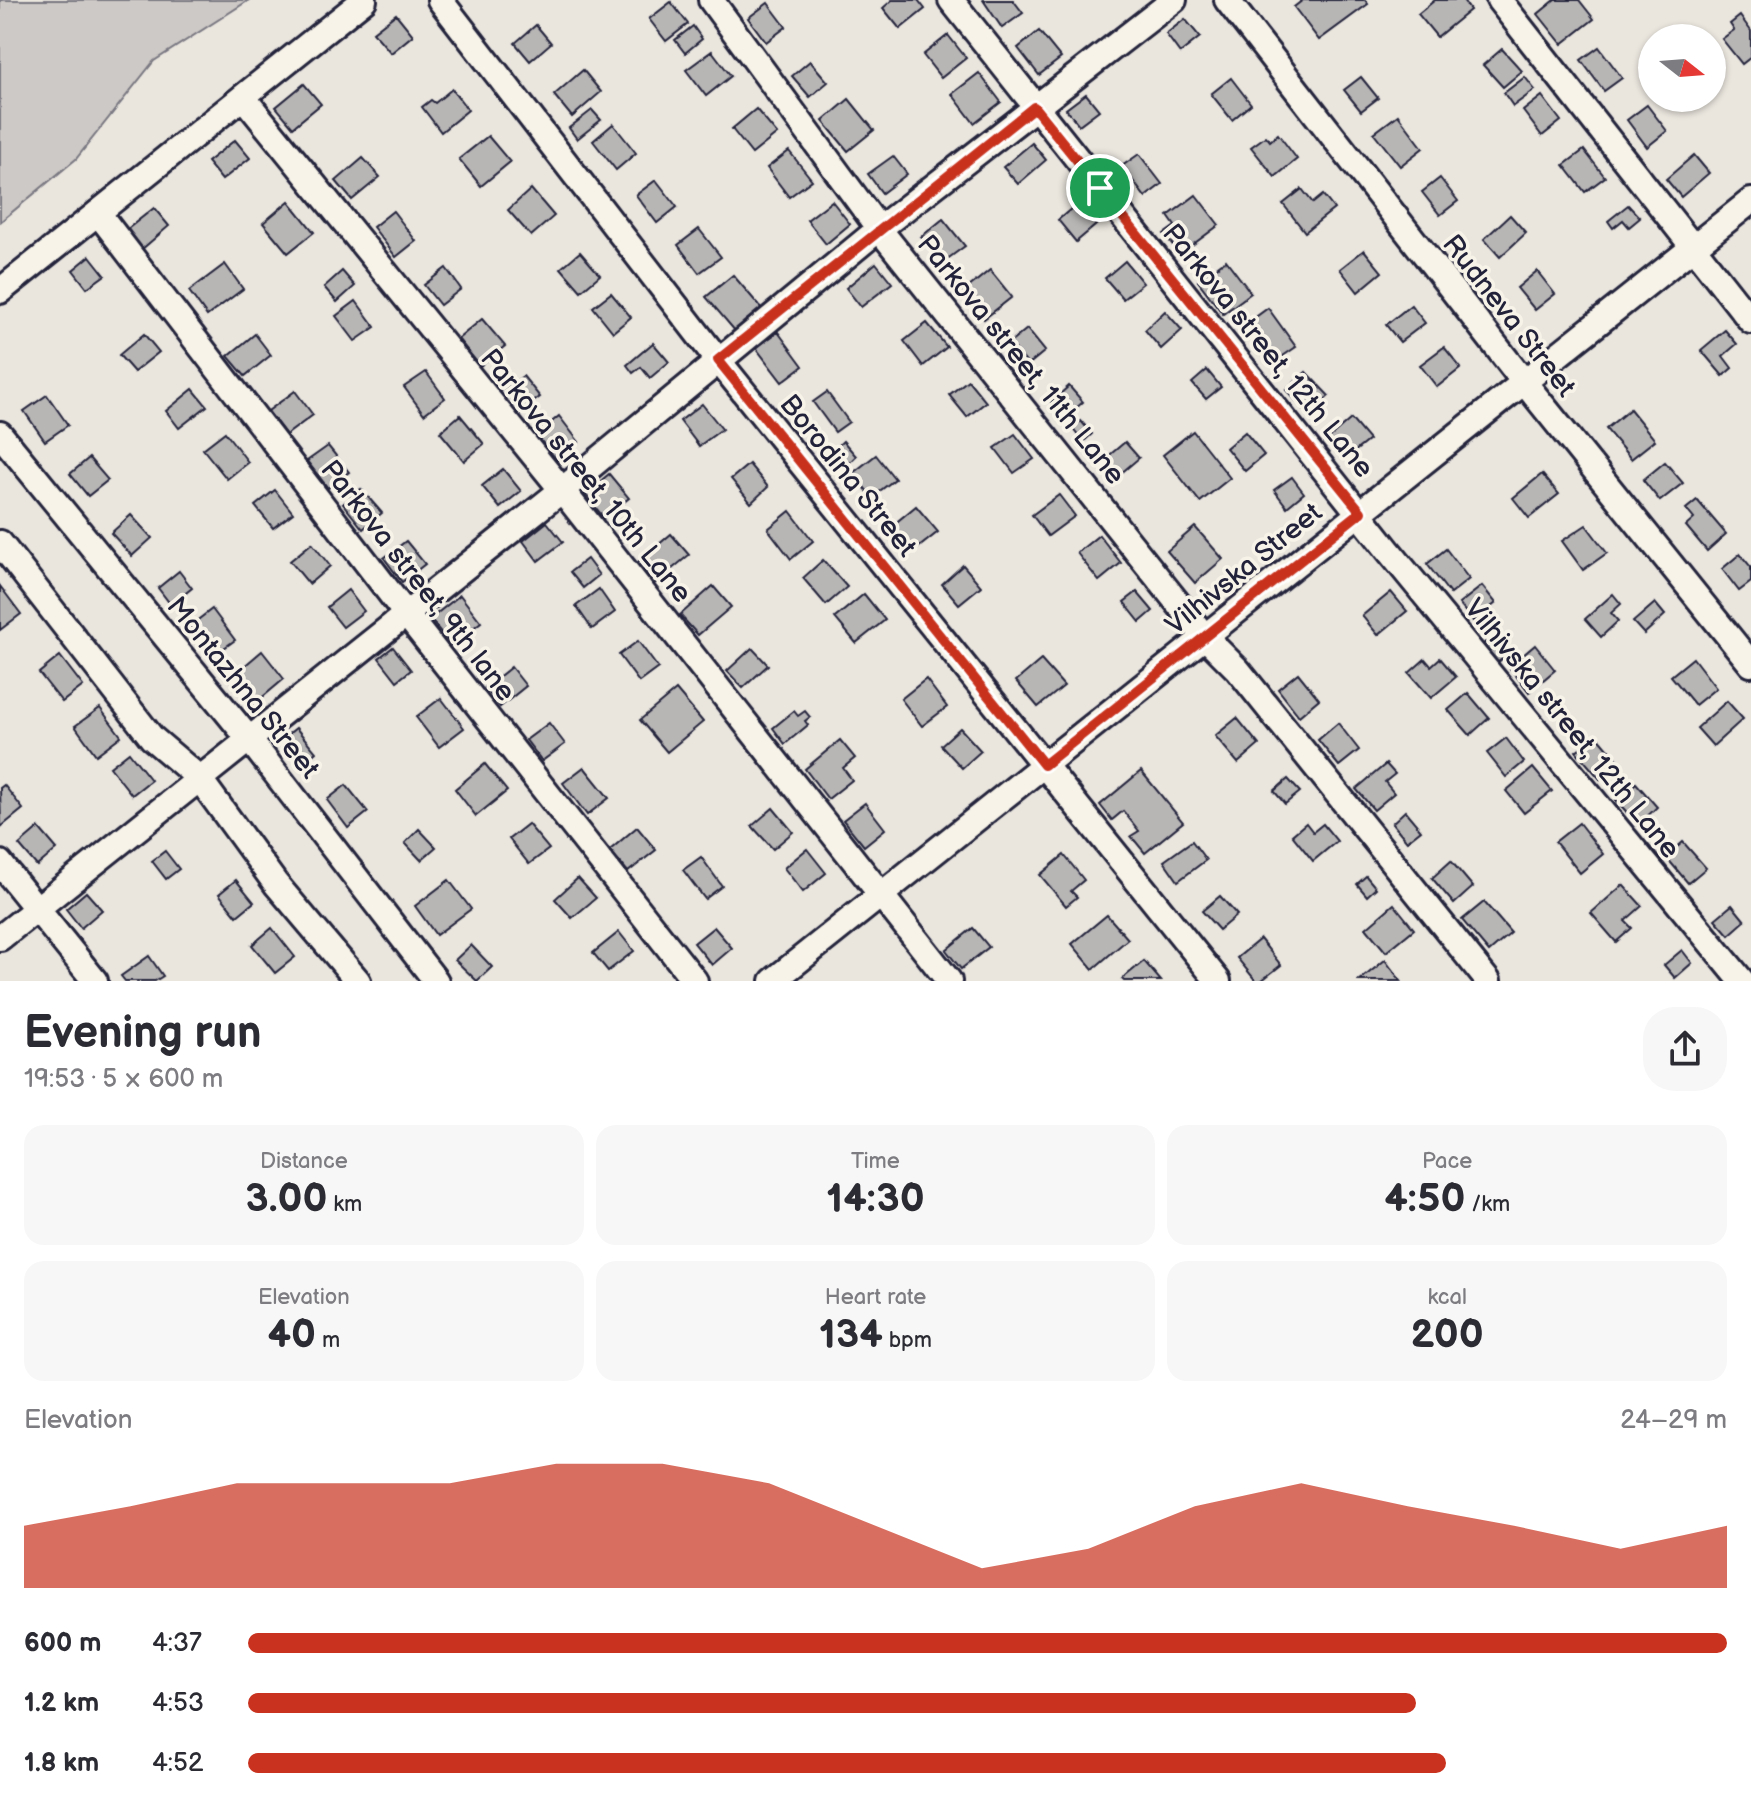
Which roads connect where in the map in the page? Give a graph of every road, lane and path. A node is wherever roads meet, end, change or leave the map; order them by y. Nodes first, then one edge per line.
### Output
1 (364, 0) edge
2 (440, 0) edge
3 (711, 0) edge
4 (951, 0) edge
5 (1174, 0) edge
6 (1227, 0) edge
7 (1499, 0) edge
8 (243, 97) junction
9 (1034, 107) junction
10 (1751, 201) edge
11 (98, 213) junction
12 (879, 229) junction
13 (1692, 248) junction
14 (0, 291) edge
15 (1751, 321) edge
16 (718, 360) junction
17 (1524, 382) junction
18 (0, 434) edge
19 (562, 490) junction
20 (1361, 512) junction
21 (0, 543) edge
22 (406, 614) junction
23 (1205, 637) junction
24 (1751, 664) edge
25 (249, 739) junction
26 (1044, 765) junction
27 (199, 778) junction
28 (0, 863) edge
29 (882, 894) junction
30 (36, 909) junction
31 (0, 938) edge
32 (95, 981) edge
33 (358, 981) edge
34 (436, 981) edge
35 (695, 981) edge
36 (773, 981) edge
37 (949, 981) edge
38 (1218, 981) edge
39 (1488, 981) edge
40 (1742, 981) edge

1 - 8 street
2 - 16 street, Borodina Street
3 - 12 street, Parkova street, 11th Lane
4 - 9 street, Parkova street, 12th Lane
5 - 9 street
6 - 17 street, Rudneva Street
7 - 13 street
8 - 11 street
8 - 19 street, Parkova street, 10th Lane
9 - 12 street
9 - 20 street, Parkova street, 12th Lane
10 - 13 street, Vilhivska Street
11 - 14 street
11 - 22 street, Parkova street, 9th lane
12 - 16 street
12 - 23 street, Parkova street, 11th Lane
13 - 15 street
13 - 17 street, Vilhivska Street
16 - 19 street
16 - 26 street, Borodina Street
17 - 20 street, Vilhivska Street
17 - 24 street, Rudneva Street
18 - 25 street, Montazhna Street
19 - 22 street
19 - 29 street, Parkova street, 10th Lane
20 - 23 street, Vilhivska Street
20 - 40 street, Vilhivska street, 12th Lane
21 - 27 street
22 - 25 street
22 - 35 street, Parkova street, 9th lane
23 - 26 street, Vilhivska Street
23 - 39 street, Parkova street, 11th Lane
25 - 27 street
25 - 34 street, Montazhna Street
26 - 29 street, Vilhivska Street
26 - 38 street, Borodina Street
27 - 30 street
27 - 33 street
28 - 30 street
29 - 36 street, Vilhivska Street
29 - 37 street, Parkova street, 10th Lane
30 - 31 street
30 - 32 street

